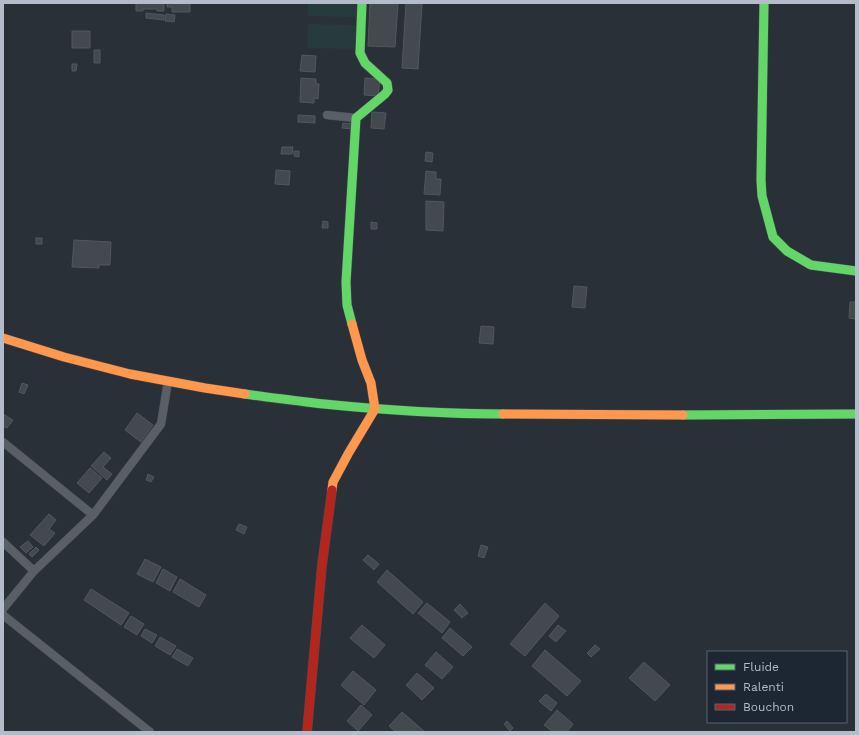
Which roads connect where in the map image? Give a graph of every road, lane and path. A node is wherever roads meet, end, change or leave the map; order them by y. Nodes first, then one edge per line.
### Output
1 (362, 3) edge
2 (764, 3) edge
3 (327, 115) dead end
4 (356, 118) junction
5 (856, 271) edge
6 (3, 338) edge
7 (168, 381) junction
8 (375, 409) junction
9 (856, 414) edge
10 (3, 442) edge
11 (93, 516) junction
12 (3, 542) edge
13 (34, 571) junction
14 (3, 609) edge
15 (3, 615) edge
16 (146, 731) edge
17 (307, 732) edge

1 - 4 main road
2 - 5 main road
3 - 4 street
4 - 8 main road
6 - 7 main road
7 - 8 main road
7 - 11 street
8 - 9 main road
8 - 17 main road
10 - 11 street
11 - 13 street
12 - 13 street
13 - 14 street
15 - 16 street

